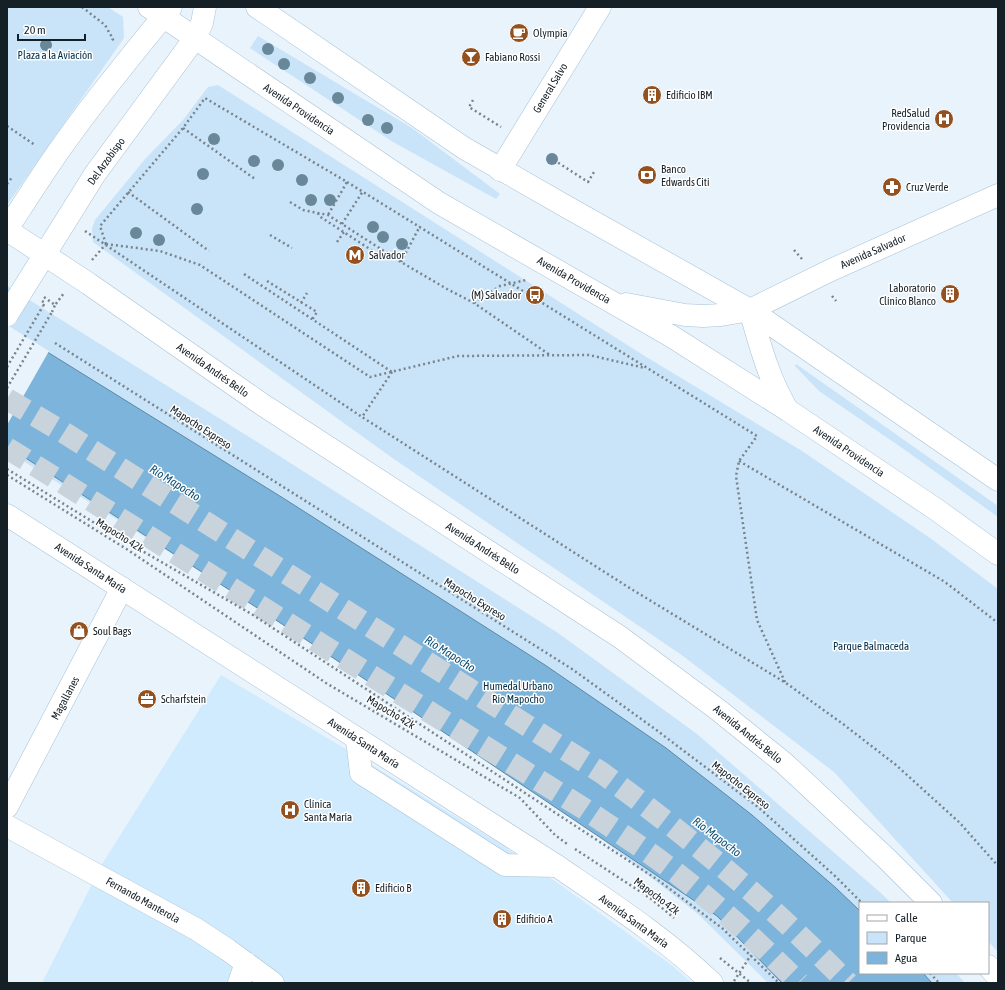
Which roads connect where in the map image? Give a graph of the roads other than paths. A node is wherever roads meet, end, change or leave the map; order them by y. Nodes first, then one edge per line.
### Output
1 (205, 7) edge
2 (257, 7) edge
3 (161, 10) edge
4 (600, 11) edge
5 (195, 38) junction
6 (500, 170) junction
7 (998, 195) edge
8 (7, 230) edge
9 (44, 254) junction
10 (612, 302) junction
11 (750, 310) junction
12 (7, 316) edge
13 (789, 411) junction
14 (998, 480) edge
15 (7, 515) edge
16 (998, 554) edge
17 (122, 588) junction
18 (7, 807) edge
19 (7, 826) edge
20 (930, 902) edge
21 (989, 967) edge
22 (243, 973) edge
23 (998, 977) edge
24 (706, 981) edge
25 (273, 983) edge

1 - 5 main road, Del Arzobispo
2 - 6 main road
3 - 5 main road, Avenida Providencia
3 - 8 main road
4 - 6 main road, General Salvo
5 - 9 main road, Del Arzobispo
5 - 10 main road, Avenida Providencia
6 - 11 main road
7 - 11 main road, Avenida Salvador
8 - 9 main road, Avenida Andrés Bello
9 - 12 main road, Del Arzobispo, bridge
9 - 20 main road, Avenida Andrés Bello
10 - 11 main road, Avenida Salvador
10 - 13 main road, Avenida Providencia
11 - 13 main road
11 - 14 main road
13 - 16 main road, Avenida Providencia
15 - 17 main road, Avenida Santa María
17 - 18 main road, Magallanes
17 - 24 main road, Avenida Santa María
19 - 22 main road, Fernando Manterola
21 - 23 main road
22 - 25 main road, Fernando Manterola

